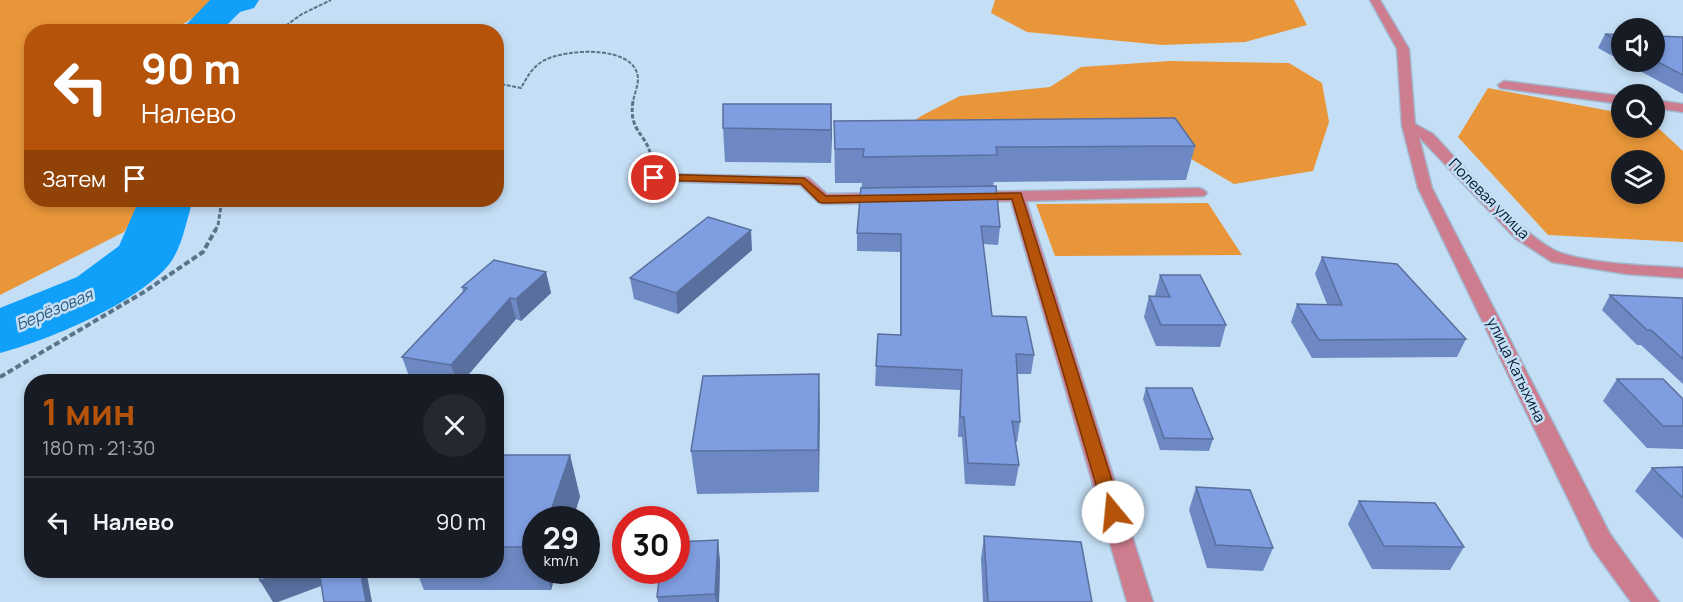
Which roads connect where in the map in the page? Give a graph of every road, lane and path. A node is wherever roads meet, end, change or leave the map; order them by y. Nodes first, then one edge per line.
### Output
1 (331, 0) edge
2 (1376, 0) edge
3 (288, 24) edge
4 (504, 85) edge
5 (1504, 85) dead end
6 (1611, 99) edge
7 (1665, 106) edge
8 (1683, 108) edge
9 (1409, 126) junction
10 (654, 178) joint
11 (1199, 193) dead end
12 (1017, 196) junction
13 (960, 197) edge
14 (902, 198) edge
15 (221, 207) edge
16 (1683, 273) edge
17 (0, 377) edge
18 (1140, 602) edge
19 (1646, 602) edge

1 - 3 path
2 - 9 street, улица Катыхина
4 - 10 path
5 - 6 street
7 - 8 street
9 - 16 street, Полевая улица
9 - 19 street, улица Катыхина
10 - 14 street
11 - 12 street
12 - 13 street
12 - 18 street
15 - 17 path

